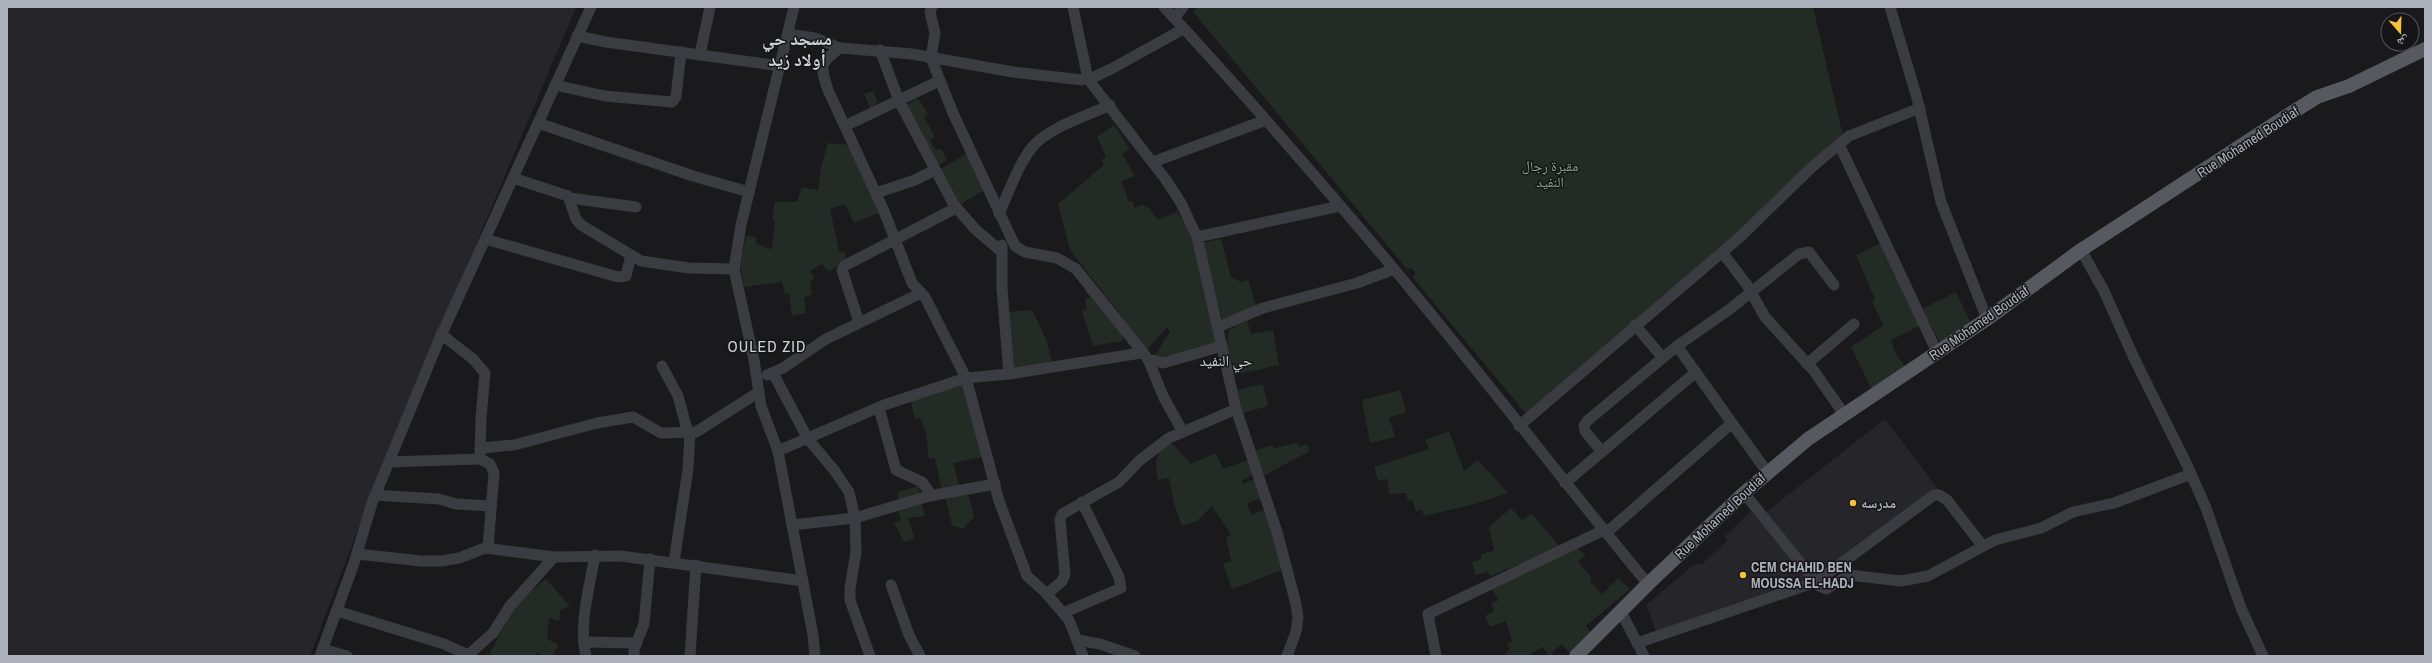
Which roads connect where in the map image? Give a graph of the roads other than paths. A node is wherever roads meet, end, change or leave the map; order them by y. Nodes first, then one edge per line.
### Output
1 (591, 7) edge
2 (710, 7) edge
3 (794, 7) edge
4 (932, 7) edge
5 (1073, 7) edge
6 (1164, 7) edge
7 (1182, 7) edge
8 (1890, 7) edge
9 (1174, 18) junction
10 (1183, 29) junction
11 (788, 34) junction
12 (577, 36) junction
13 (840, 48) junction
14 (2425, 49) edge
15 (880, 50) junction
16 (681, 52) junction
17 (700, 54) junction
18 (931, 58) junction
19 (780, 66) junction
20 (1088, 79) junction
21 (939, 81) junction
22 (555, 85) junction
23 (899, 101) junction
24 (1110, 105) junction
25 (1920, 108) junction
26 (1266, 120) junction
27 (538, 123) junction
28 (845, 126) junction
29 (1839, 144) junction
30 (1153, 162) junction
31 (935, 170) junction
32 (513, 178) junction
33 (749, 192) junction
34 (876, 193) junction
35 (570, 198) junction
36 (1340, 206) junction
37 (636, 207) dead end
38 (956, 208) junction
39 (999, 214) junction
40 (1005, 227) junction
41 (1197, 237) junction
42 (485, 238) junction
43 (895, 240) junction
44 (2081, 250) junction
45 (1002, 252) junction
46 (1722, 252) junction
47 (632, 255) junction
48 (734, 269) junction
49 (1394, 269) junction
50 (1834, 285) dead end
51 (1751, 292) junction
52 (921, 293) junction
53 (1987, 319) junction
54 (859, 322) junction
55 (1854, 324) dead end
56 (1635, 325) junction
57 (1218, 327) junction
58 (441, 334) junction
59 (1222, 346) junction
60 (1677, 346) junction
61 (1938, 352) junction
62 (1145, 356) junction
63 (1663, 358) junction
64 (1807, 364) junction
65 (662, 366) dead end
66 (1696, 372) junction
67 (773, 373) junction
68 (1010, 374) junction
69 (966, 378) junction
70 (758, 379) junction
71 (759, 392) junction
72 (879, 408) junction
73 (1236, 409) junction
74 (1844, 414) junction
75 (1732, 423) junction
76 (1519, 426) junction
77 (1184, 432) junction
78 (689, 433) junction
79 (808, 439) junction
80 (480, 448) junction
81 (778, 451) junction
82 (1602, 452) junction
83 (480, 460) junction
84 (389, 462) junction
85 (1767, 472) junction
86 (2191, 474) junction
87 (1565, 483) junction
88 (995, 484) junction
89 (1744, 493) junction
90 (375, 495) junction
91 (932, 496) junction
92 (1082, 502) junction
93 (491, 506) junction
94 (855, 518) junction
95 (792, 525) junction
96 (1605, 532) junction
97 (1982, 545) junction
98 (488, 548) junction
99 (357, 554) junction
100 (595, 555) junction
101 (554, 557) junction
102 (650, 559) junction
103 (674, 562) junction
104 (696, 565) junction
105 (803, 582) junction
106 (1816, 582) junction
107 (1648, 584) junction
108 (891, 585) dead end
109 (1047, 594) junction
110 (337, 611) junction
111 (1621, 612) junction
112 (1063, 614) junction
113 (1077, 640) junction
114 (584, 642) junction
115 (637, 643) junction
116 (1637, 643) junction
117 (1292, 644) junction
118 (322, 653) edge
119 (469, 655) edge
120 (347, 656) edge
121 (586, 656) edge
122 (634, 656) edge
123 (690, 656) edge
124 (815, 656) edge
125 (824, 656) edge
126 (870, 656) edge
127 (920, 656) edge
128 (1083, 656) edge
129 (1135, 656) edge
130 (1287, 656) edge
131 (1298, 656) edge
132 (1436, 656) edge
133 (1576, 656) edge
134 (1644, 656) edge
135 (2263, 656) edge

1 - 12 street
2 - 17 street
3 - 11 street
4 - 18 street
5 - 20 street
6 - 9 street
7 - 9 street
8 - 25 street
9 - 10 street
10 - 20 street
10 - 26 street
11 - 13 street
11 - 19 street
12 - 16 street
12 - 22 street
13 - 15 street
13 - 28 street
14 - 44 main road, Rue Mohamed Boudiaf
15 - 18 street
15 - 23 street
16 - 17 street
16 - 22 street
17 - 19 street
18 - 20 street
18 - 21 street
19 - 33 street
20 - 24 street
21 - 23 street
21 - 39 street
22 - 27 street
23 - 28 street
23 - 31 street
24 - 30 street
24 - 39 street
25 - 29 street
25 - 53 street
26 - 30 street
26 - 36 street
27 - 32 street
27 - 33 street
28 - 34 street
29 - 46 street
29 - 61 street
30 - 41 street
31 - 34 street
31 - 38 street
32 - 35 street
32 - 42 street
33 - 48 street
34 - 43 street
35 - 37 street
35 - 47 street
36 - 41 street
36 - 49 street
38 - 43 street
38 - 45 street
39 - 40 street
40 - 45 street
40 - 62 street
41 - 57 street
42 - 47 street
42 - 58 street
43 - 52 street
43 - 54 street
44 - 53 main road, Rue Mohamed Boudiaf
44 - 86 street
45 - 68 street
46 - 51 street
46 - 56 street
47 - 48 street
48 - 70 street
49 - 57 street
49 - 76 street
50 - 51 street
51 - 60 street
51 - 64 street
52 - 54 street
52 - 69 street
53 - 61 main road, Rue Mohamed Boudiaf
54 - 67 street
55 - 64 street
56 - 63 street
56 - 76 street
57 - 59 street
58 - 80 street
58 - 84 street
59 - 62 street
59 - 73 street
60 - 63 street
60 - 66 street
61 - 74 main road, Rue Mohamed Boudiaf
62 - 68 street
62 - 77 street
63 - 82 street
64 - 74 street
65 - 78 street
66 - 75 street
66 - 82 street
67 - 70 street
67 - 79 street
68 - 69 street
69 - 72 street
69 - 88 street
70 - 71 street
71 - 78 street
71 - 81 street
72 - 79 street
72 - 91 street
73 - 77 street
73 - 117 street
74 - 85 main road, Rue Mohamed Boudiaf
75 - 85 street
75 - 96 street
76 - 87 street
77 - 92 street
78 - 80 street
78 - 103 street
79 - 81 street
79 - 94 street
80 - 83 street
81 - 95 street
82 - 87 street
83 - 84 street
83 - 93 street
84 - 90 street
85 - 89 main road, Rue Mohamed Boudiaf
86 - 97 street
86 - 135 street
87 - 96 street
88 - 91 street
88 - 109 street
89 - 106 street
89 - 107 main road, Rue Mohamed Boudiaf
90 - 93 street
90 - 99 street
91 - 94 street
92 - 109 street
92 - 112 street
93 - 98 street
94 - 95 street
94 - 126 street
95 - 105 street
96 - 107 street
96 - 132 street
97 - 106 street
97 - 106 street
98 - 99 street
98 - 101 street
99 - 110 street
100 - 101 street
100 - 102 street
100 - 114 street
101 - 119 street
102 - 103 street
102 - 115 street
103 - 104 street
104 - 105 street
104 - 123 street
105 - 124 street
106 - 116 street
107 - 111 main road, Rue Mohamed Boudiaf
108 - 127 street
109 - 112 street
110 - 118 street
110 - 119 street
111 - 116 street
111 - 133 main road, Rue Mohamed Boudiaf
112 - 113 street
113 - 128 street
113 - 129 street
114 - 115 street
114 - 121 street
115 - 122 street
116 - 134 street
117 - 130 street
117 - 131 street
118 - 120 street
124 - 125 street

